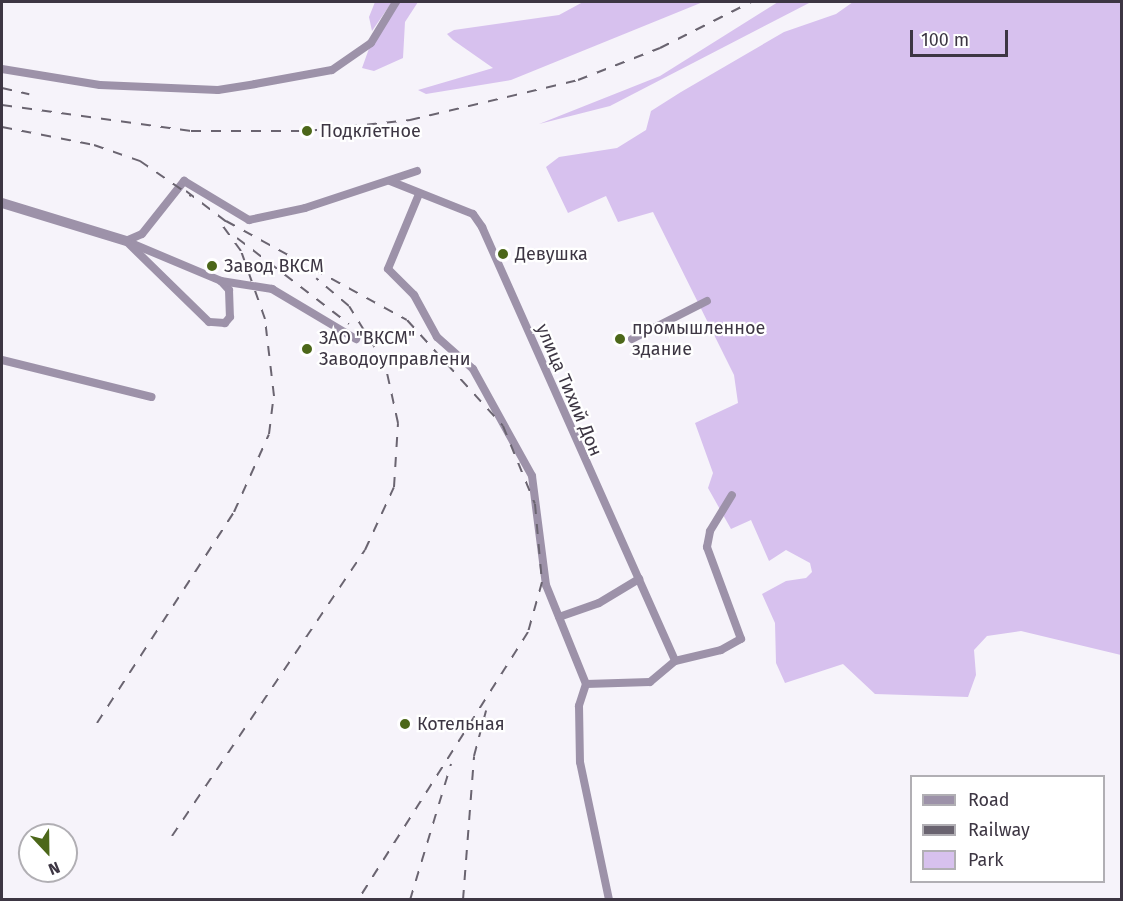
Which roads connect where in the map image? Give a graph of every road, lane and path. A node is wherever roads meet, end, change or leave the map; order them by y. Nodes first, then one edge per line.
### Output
1 (396, 2) edge
2 (2, 69) edge
3 (417, 171) dead end
4 (390, 181) junction
5 (419, 194) junction
6 (2, 203) edge
7 (126, 241) junction
8 (222, 281) junction
9 (707, 301) dead end
10 (356, 339) dead end
11 (632, 339) dead end
12 (2, 360) edge
13 (152, 397) dead end
14 (732, 495) dead end
15 (639, 579) junction
16 (559, 617) junction
17 (675, 661) junction
18 (586, 684) junction
19 (609, 900) edge

1 - 2 street
3 - 4 street
4 - 5 street, улица Тихий Дон
4 - 7 street
5 - 15 street, улица Тихий Дон
5 - 16 street
6 - 7 street
7 - 8 street
7 - 8 street
8 - 10 street
9 - 11 street
12 - 13 street
14 - 17 street
15 - 16 street
15 - 17 street, улица Тихий Дон
16 - 18 street
17 - 18 street
18 - 19 street

